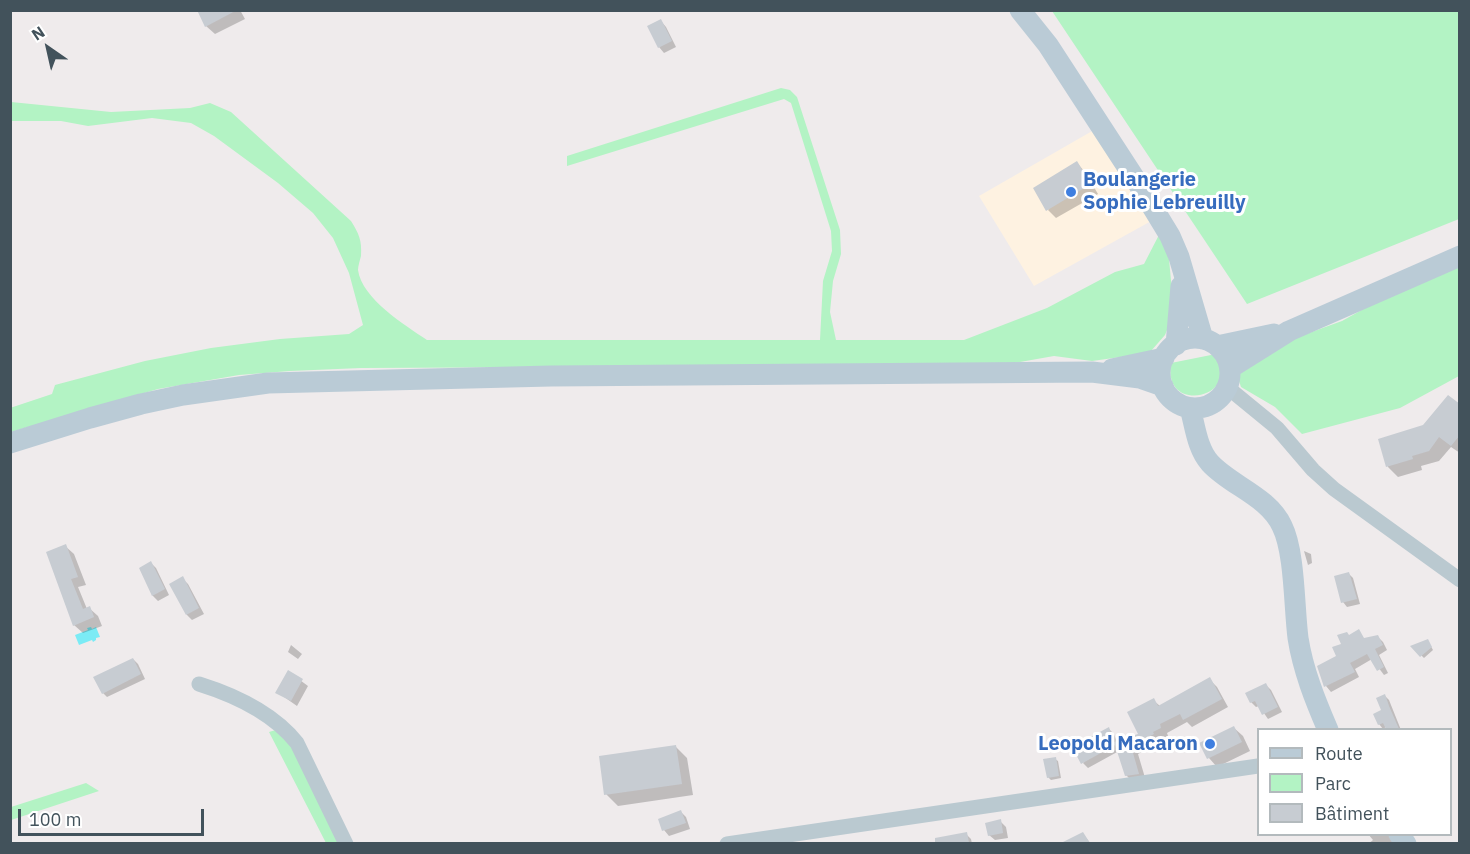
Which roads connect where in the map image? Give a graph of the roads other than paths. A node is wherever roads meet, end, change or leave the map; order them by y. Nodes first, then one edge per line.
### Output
1 (1020, 10) edge
2 (1460, 256) edge
3 (1182, 267) junction
4 (1289, 331) junction
5 (1210, 343) junction
6 (1170, 351) junction
7 (1092, 372) junction
8 (1163, 386) junction
9 (1224, 386) junction
10 (1190, 408) junction
11 (10, 443) edge
12 (1223, 475) junction
13 (1460, 580) edge
14 (199, 684) dead end
15 (1328, 728) edge
16 (1257, 766) edge
17 (346, 843) edge
18 (727, 843) edge

1 - 3 main road
2 - 4 main road
3 - 5 main road
3 - 6 main road
4 - 5 main road
4 - 9 main road
5 - 6 main road
5 - 9 main road
6 - 7 main road
6 - 8 main road
7 - 8 main road
7 - 11 main road
8 - 10 main road
9 - 10 main road
9 - 12 main road
9 - 13 street
10 - 12 main road
12 - 15 main road
14 - 17 street
16 - 18 street

